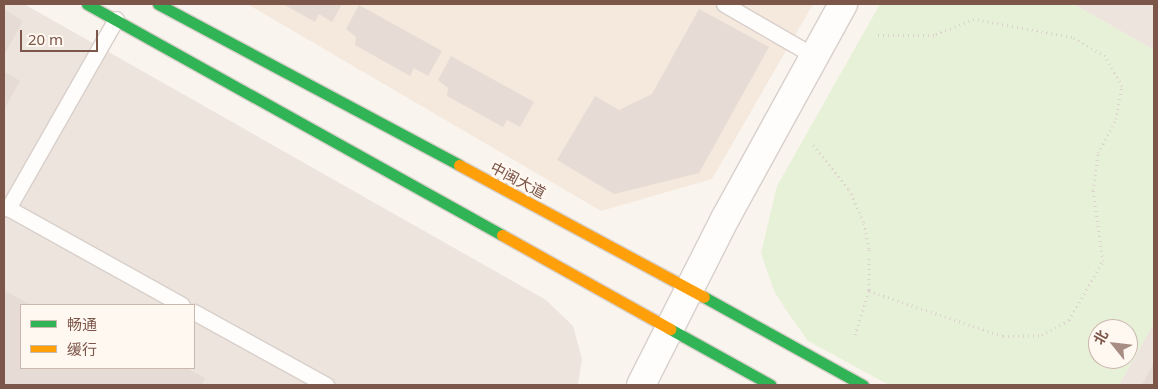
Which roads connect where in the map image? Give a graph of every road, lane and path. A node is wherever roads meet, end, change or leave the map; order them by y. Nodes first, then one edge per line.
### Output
1 (86, 4) edge
2 (158, 4) edge
3 (724, 4) edge
4 (843, 4) edge
5 (116, 19) junction
6 (874, 35) dead end
7 (814, 56) junction
8 (813, 145) dead end
9 (689, 289) junction
10 (869, 291) junction
11 (180, 304) edge
12 (195, 313) edge
13 (669, 330) junction
14 (854, 338) dead end
15 (326, 385) edge
16 (641, 385) edge
17 (771, 385) edge
18 (863, 385) edge

1 - 5 main road
2 - 9 main road, 中闽大道
3 - 7 lane
4 - 7 street
5 - 11 lane
5 - 13 main road
6 - 10 path
7 - 9 street
8 - 10 path
9 - 13 street
9 - 18 main road, 中闽大道
10 - 14 path
12 - 15 lane
13 - 16 street
13 - 17 main road

